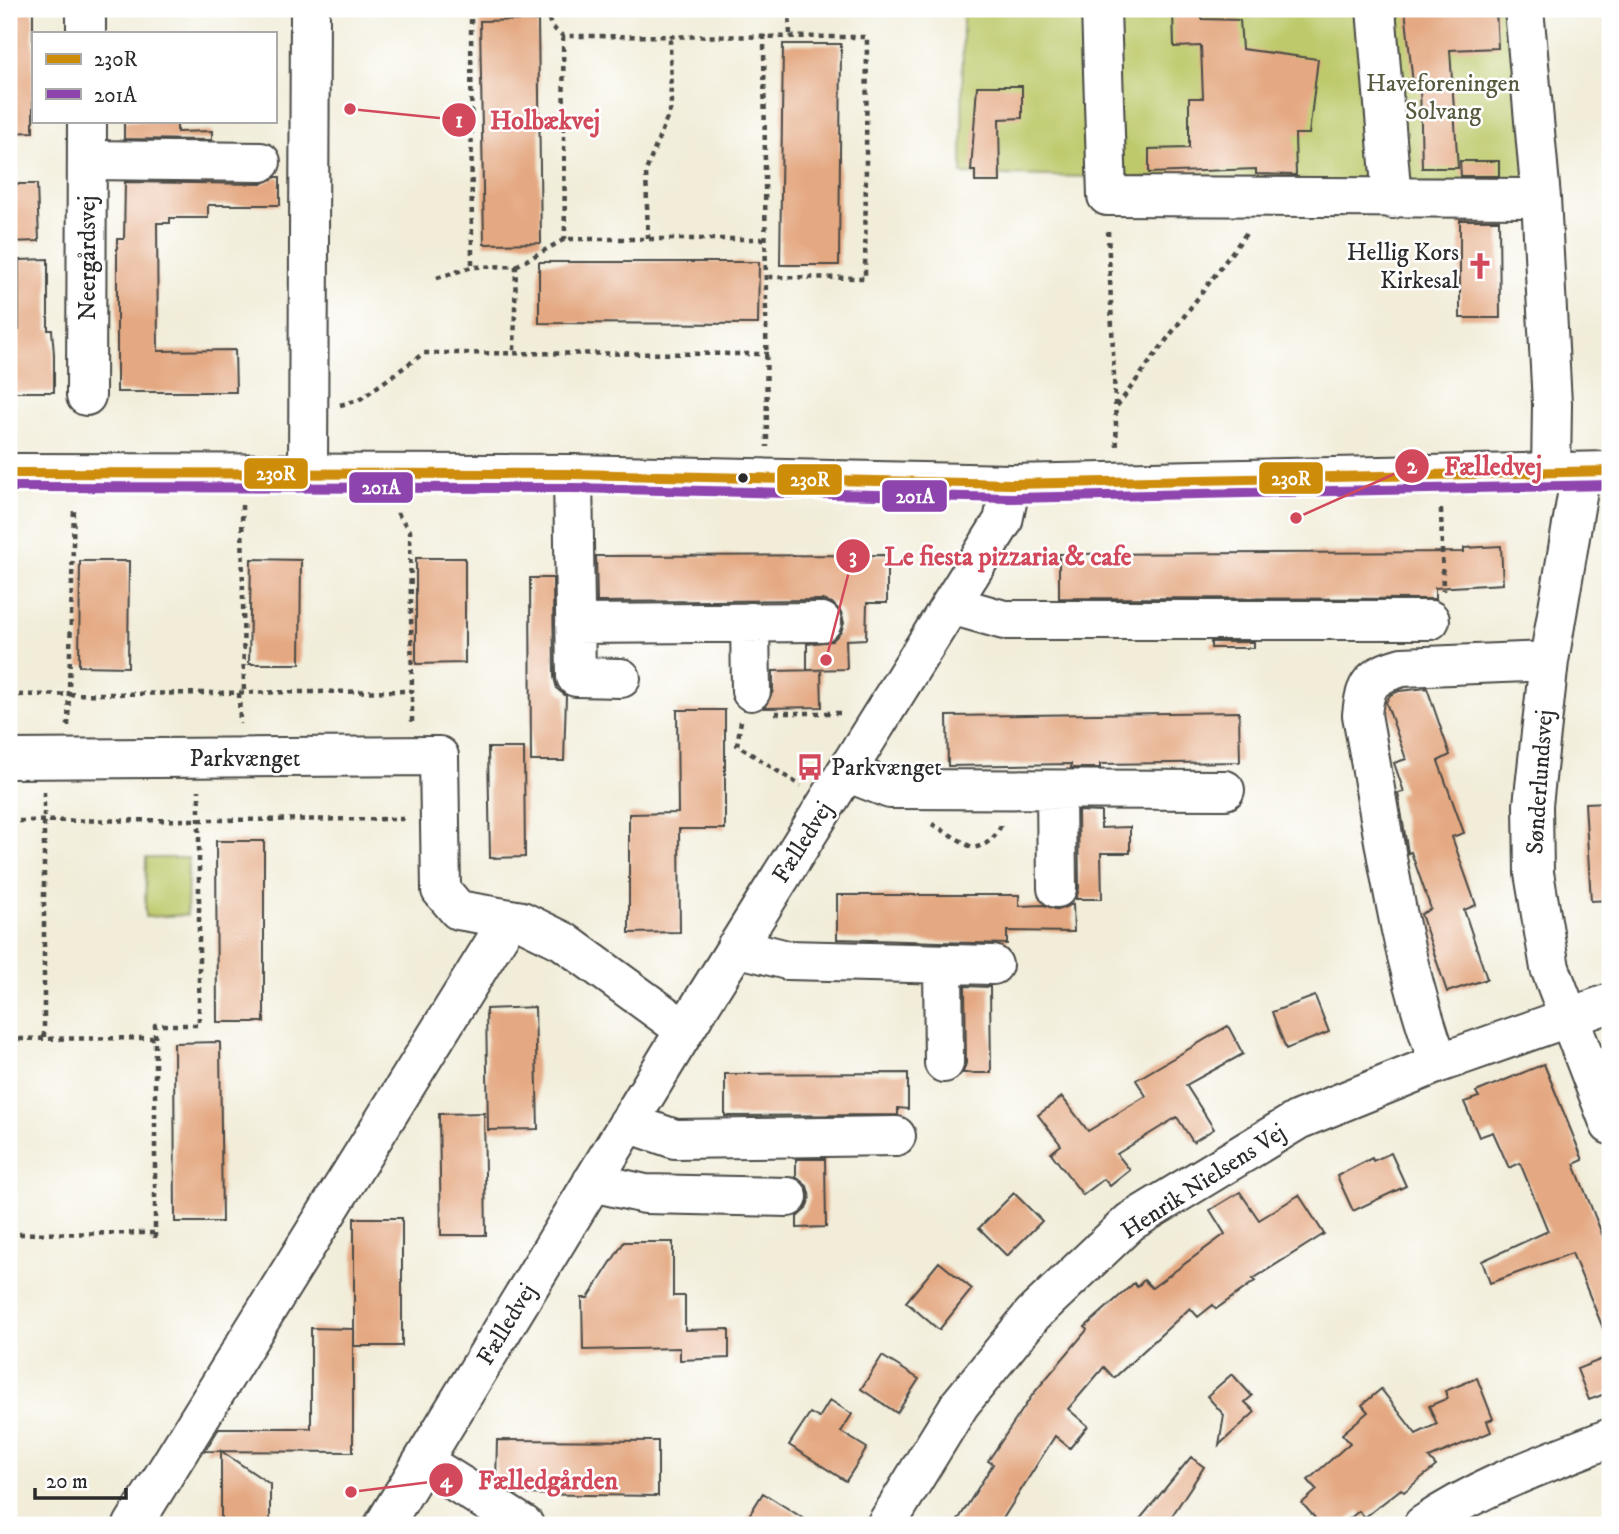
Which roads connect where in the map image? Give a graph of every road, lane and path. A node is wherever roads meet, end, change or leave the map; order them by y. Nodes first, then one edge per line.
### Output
1 (86, 9) edge
2 (310, 9) edge
3 (471, 9) edge
4 (546, 9) edge
5 (789, 9) edge
6 (1101, 9) edge
7 (1376, 9) edge
8 (1524, 9) edge
9 (86, 32) edge
10 (764, 35) junction
11 (790, 35) junction
12 (563, 36) junction
13 (670, 36) junction
14 (87, 122) edge
15 (87, 160) junction
16 (261, 162) dead end
17 (1107, 196) junction
18 (1273, 198) junction
19 (1541, 198) junction
20 (1392, 199) junction
21 (565, 239) junction
22 (648, 239) junction
23 (766, 239) junction
24 (516, 266) junction
25 (472, 267) junction
26 (767, 277) junction
27 (437, 278) dead end
28 (514, 352) junction
29 (768, 355) junction
30 (86, 396) dead end
31 (1116, 407) junction
32 (309, 415) junction
33 (1581, 472) edge
34 (9, 473) edge
35 (75, 473) junction
36 (242, 473) junction
37 (308, 473) junction
38 (397, 473) junction
39 (573, 474) junction
40 (1441, 474) junction
41 (766, 479) junction
42 (1118, 482) junction
43 (1011, 484) junction
44 (951, 606) junction
45 (1430, 620) joint
46 (750, 622) junction
47 (822, 622) dead end
48 (575, 624) junction
49 (1549, 661) junction
50 (621, 678) dead end
51 (244, 693) junction
52 (69, 694) junction
53 (9, 695) edge
54 (755, 708) junction
55 (883, 714) junction
56 (199, 758) junction
57 (26, 759) edge
58 (837, 787) junction
59 (1056, 790) junction
60 (1226, 790) dead end
61 (199, 819) junction
62 (440, 820) junction
63 (9, 821) edge
64 (44, 821) junction
65 (1057, 888) dead end
66 (509, 919) junction
67 (736, 947) junction
68 (943, 964) junction
69 (993, 965) dead end
70 (1610, 1003) edge
71 (1567, 1017) junction
72 (685, 1030) junction
73 (155, 1038) junction
74 (9, 1039) edge
75 (44, 1039) junction
76 (944, 1063) dead end
77 (1439, 1063) junction
78 (628, 1123) junction
79 (1610, 1125) edge
80 (896, 1136) dead end
81 (592, 1182) junction
82 (788, 1197) dead end
83 (9, 1234) edge
84 (1610, 1438) edge
85 (424, 1462) junction
86 (134, 1525) edge
87 (384, 1525) edge
88 (524, 1525) edge
89 (886, 1525) edge
90 (1423, 1525) edge

1 - 9 street
2 - 32 street
3 - 25 path
4 - 12 path
5 - 11 path
6 - 17 street
7 - 20 street
8 - 19 street
10 - 11 path
10 - 13 path
10 - 23 path
11 - 26 path
12 - 13 path
12 - 21 path
13 - 22 path
14 - 15 street, Neergårdsvej
15 - 16 street
15 - 30 street, Neergårdsvej
17 - 18 street
17 - 31 path
18 - 20 street
18 - 31 path
19 - 20 street
19 - 33 street, Sønderlundsvej
21 - 22 path
21 - 24 path
22 - 23 path
23 - 26 path
24 - 25 path
24 - 28 path
25 - 27 path
26 - 29 path
28 - 29 path
28 - 32 path
29 - 41 path
31 - 42 path
32 - 37 street
33 - 40 street
33 - 49 street, Sønderlundsvej
34 - 35 street
35 - 36 street
35 - 52 path
36 - 37 street
36 - 51 path
37 - 38 street
38 - 39 street
38 - 51 path
39 - 41 street
39 - 48 street
40 - 42 street
40 - 45 path
41 - 43 street
42 - 43 street
43 - 44 street, Fælledvej
44 - 45 street
44 - 55 street, Fælledvej
46 - 47 street
46 - 48 street
46 - 54 street
48 - 50 street
49 - 71 street, Sønderlundsvej
49 - 77 street
51 - 52 path
52 - 53 path
54 - 55 path
54 - 58 path
55 - 58 street, Fælledvej
56 - 57 street, Parkvænget
56 - 61 path
56 - 62 street, Parkvænget
57 - 64 path
58 - 59 street
58 - 67 street, Fælledvej
59 - 60 street
59 - 65 street
61 - 62 path
61 - 64 path
61 - 73 path
62 - 66 street, Parkvænget
63 - 64 path
64 - 75 path
66 - 72 street, Parkvænget
66 - 86 street
67 - 68 street
67 - 72 street, Fælledvej
68 - 69 street
68 - 76 street
70 - 71 street, Henrik Nielsens Vej
71 - 77 street, Henrik Nielsens Vej
71 - 79 street, Sønderlundsvej
72 - 78 street, Fælledvej
73 - 75 path
73 - 83 path
74 - 75 path
77 - 89 street, Henrik Nielsens Vej
78 - 80 street
78 - 81 street, Fælledvej
81 - 82 street
81 - 85 street, Fælledvej
84 - 90 street
85 - 87 street, Fælledvej
85 - 88 street

